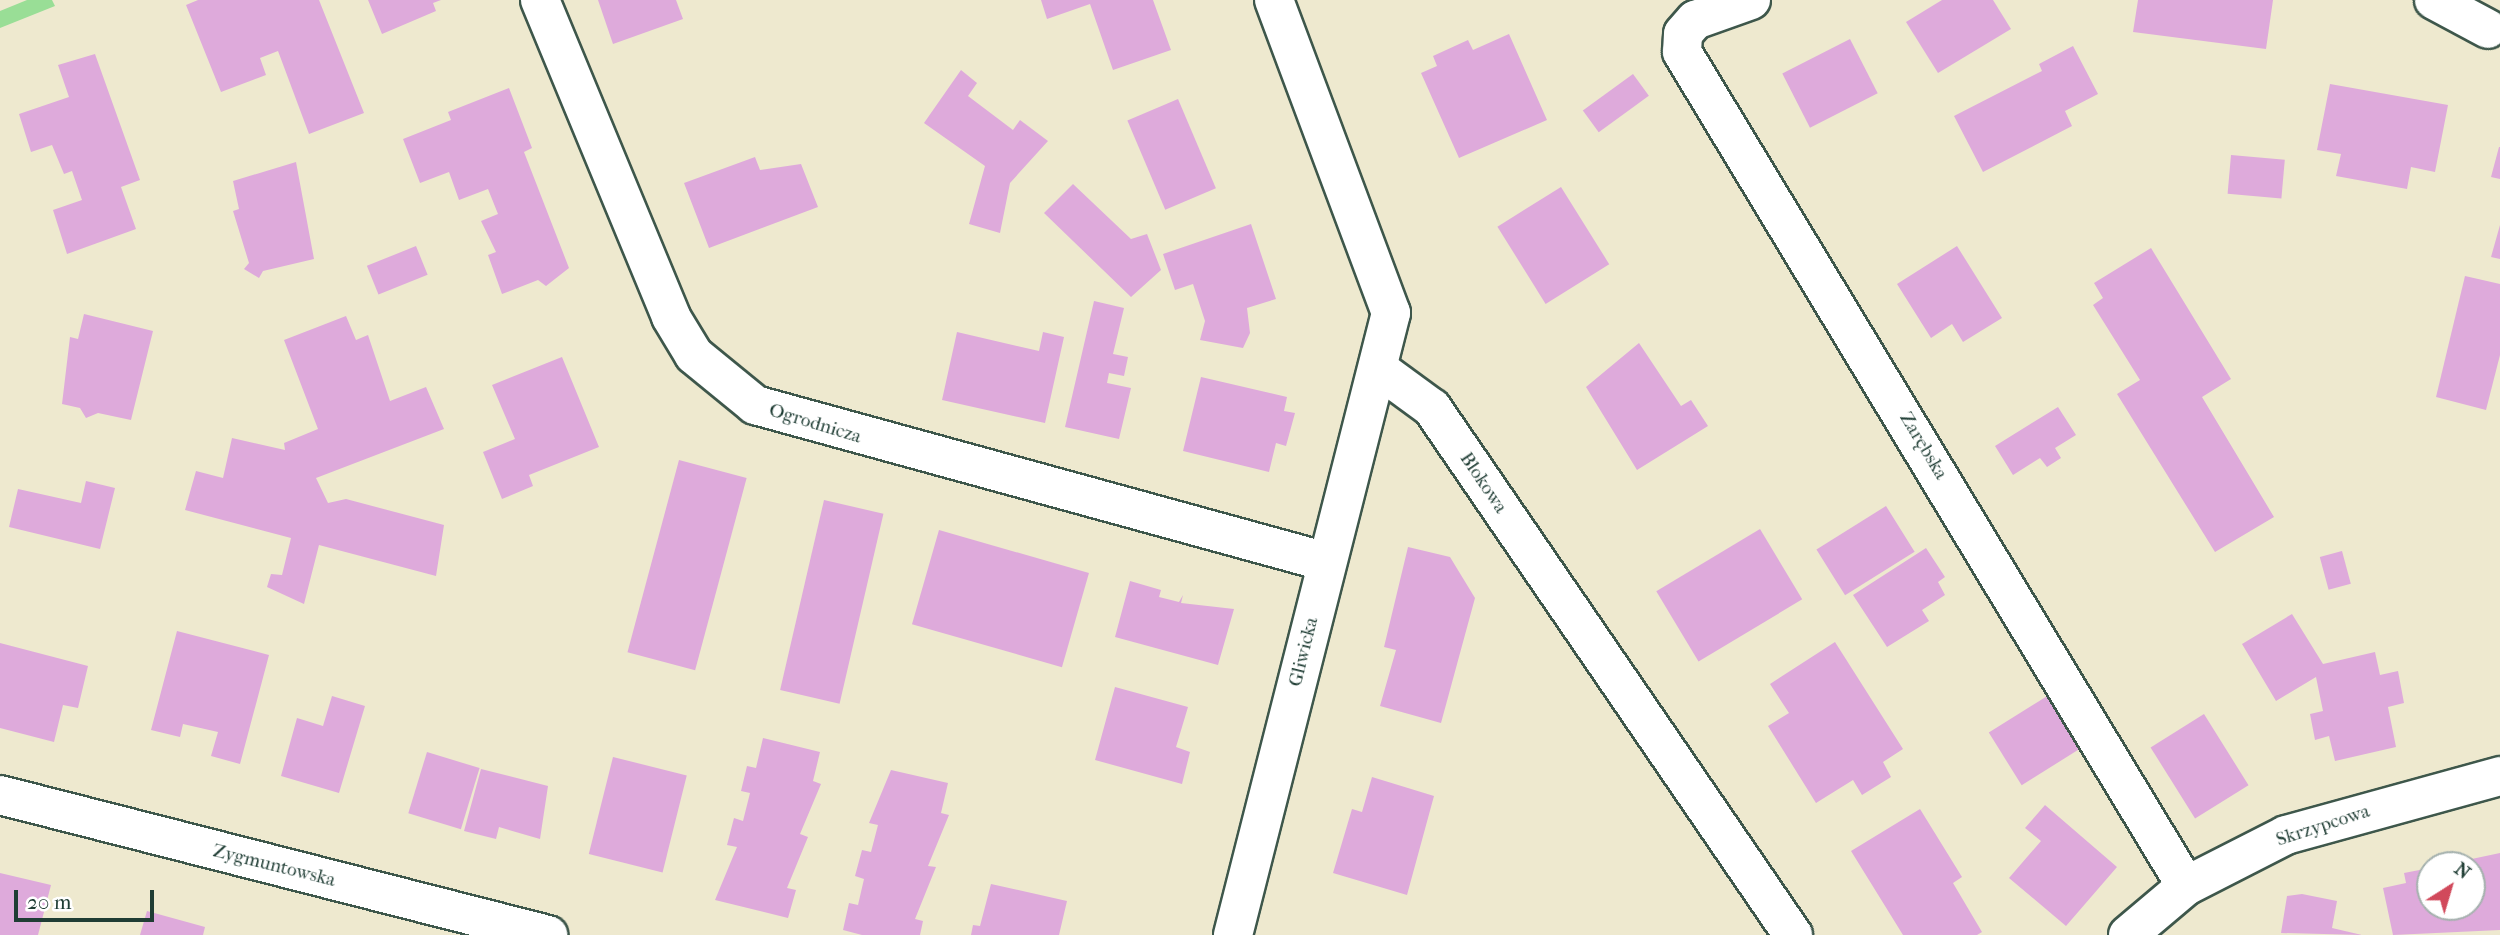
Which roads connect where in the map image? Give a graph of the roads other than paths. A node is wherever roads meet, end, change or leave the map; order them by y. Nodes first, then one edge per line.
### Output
1 (540, 0) edge
2 (1274, 0) edge
3 (1751, 0) edge
4 (2434, 0) edge
5 (2487, 29) dead end
6 (1380, 370) junction
7 (1327, 562) junction
8 (2500, 776) edge
9 (0, 795) edge
10 (2186, 886) junction
11 (548, 935) edge
12 (1233, 935) edge
13 (1793, 935) edge
14 (2128, 935) edge

1 - 7 street, Ogrodnicza
2 - 6 street
3 - 10 street, Zarębska
4 - 5 street
6 - 7 street, Gliwicka
6 - 13 street, Blokowa
7 - 12 street, Gliwicka
8 - 10 street, Skrzypcowa
9 - 11 street, Zygmuntowska
10 - 14 street, Skrzypcowa

